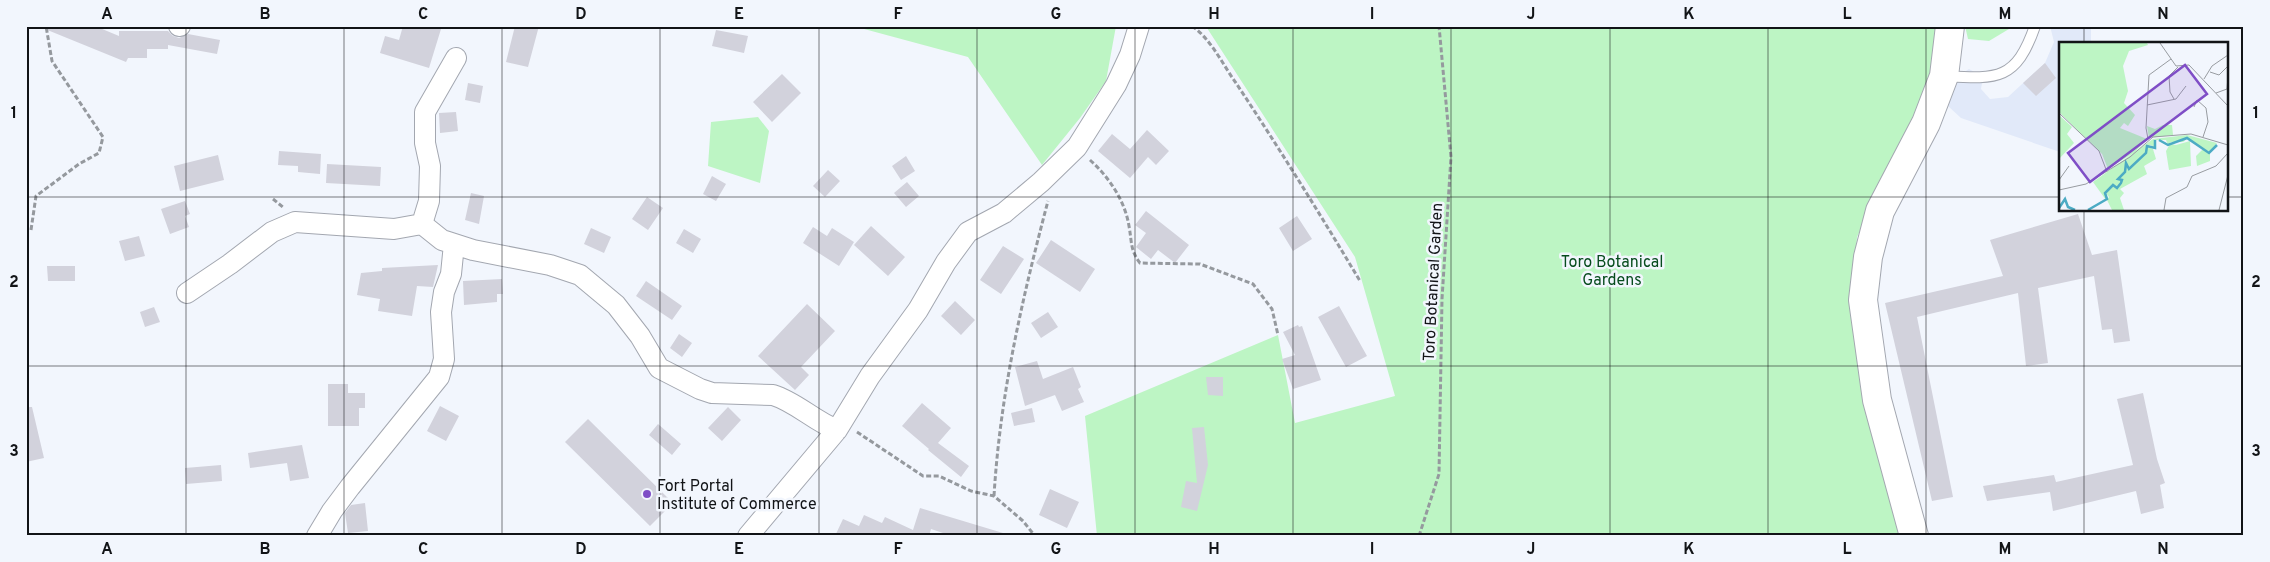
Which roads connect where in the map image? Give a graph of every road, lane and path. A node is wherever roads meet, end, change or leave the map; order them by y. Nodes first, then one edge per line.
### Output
1 (46, 26) edge
2 (1139, 26) edge
3 (1192, 26) edge
4 (1439, 26) edge
5 (1950, 26) edge
6 (2035, 26) edge
7 (456, 58) dead end
8 (1944, 76) junction
9 (1077, 148) junction
10 (1041, 182) junction
11 (422, 224) junction
12 (30, 230) dead end
13 (454, 244) junction
14 (1360, 281) dead end
15 (187, 293) dead end
16 (1278, 336) dead end
17 (837, 430) junction
18 (994, 496) junction
19 (317, 536) edge
20 (748, 536) edge
21 (1036, 536) edge
22 (1419, 536) edge
23 (1914, 536) edge

1 - 12 path
2 - 9 street
3 - 14 path
4 - 22 path, Toro Botanical Garden
5 - 8 main road
6 - 8 lane
7 - 11 street
8 - 23 main road
9 - 10 street
9 - 16 path
10 - 17 street
10 - 18 path
11 - 13 street
11 - 15 street
13 - 17 street
13 - 19 street
17 - 18 path
17 - 20 street
18 - 21 path

